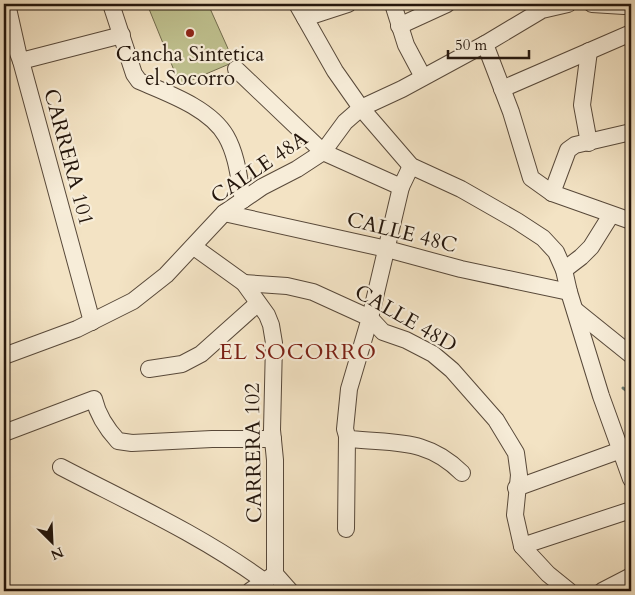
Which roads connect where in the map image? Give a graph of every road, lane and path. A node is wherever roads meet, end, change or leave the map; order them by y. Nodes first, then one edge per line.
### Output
1 (7, 4) edge
2 (111, 4) edge
3 (348, 4) edge
4 (393, 4) edge
5 (447, 4) edge
6 (568, 4) edge
7 (592, 4) edge
8 (626, 8) edge
9 (301, 11) edge
10 (399, 26) junction
11 (631, 32) edge
12 (122, 34) junction
13 (485, 44) junction
14 (589, 51) junction
15 (21, 61) junction
16 (236, 69) dead end
17 (423, 77) junction
18 (502, 89) junction
19 (361, 108) junction
20 (631, 132) edge
21 (589, 143) junction
22 (323, 152) junction
23 (411, 166) junction
24 (401, 187) junction
25 (552, 193) junction
26 (243, 200) junction
27 (224, 212) junction
28 (611, 215) junction
29 (631, 221) edge
30 (194, 246) junction
31 (387, 249) junction
32 (564, 270) junction
33 (244, 283) junction
34 (569, 292) junction
35 (257, 304) junction
36 (574, 310) junction
37 (370, 318) junction
38 (92, 322) junction
39 (631, 355) edge
40 (4, 356) edge
41 (149, 369) dead end
42 (4, 433) edge
43 (352, 438) junction
44 (273, 440) junction
45 (621, 450) junction
46 (61, 467) dead end
47 (462, 473) dead end
48 (630, 473) edge
49 (518, 482) junction
50 (631, 510) edge
51 (346, 529) dead end
52 (527, 551) junction
53 (631, 576) edge
54 (269, 577) junction
55 (250, 591) edge
56 (290, 591) edge
57 (569, 591) edge
58 (602, 591) edge

1 - 15 street, CARRERA 101
2 - 12 street
3 - 9 street
4 - 10 street
5 - 10 street
6 - 13 street, CALLE 48A
7 - 8 street
9 - 19 street
10 - 17 street
11 - 14 street
12 - 15 street
12 - 26 street
13 - 17 street, CALLE 48A
13 - 18 street
14 - 18 street
14 - 21 street
15 - 38 street, CARRERA 101
16 - 22 street
17 - 19 street, CALLE 48A
18 - 25 street
19 - 22 street, CALLE 48A
19 - 23 street
20 - 21 street
21 - 25 street
22 - 24 street
22 - 26 street, CALLE 48A
23 - 24 street
23 - 32 street
24 - 31 street
25 - 28 street
26 - 27 street, CALLE 48A
27 - 30 street, CALLE 48A
27 - 31 street, CALLE 48C
28 - 29 street
28 - 32 street
30 - 33 street, CARRERA 102
30 - 38 street, CALLE 48A
31 - 34 street, CALLE 48C
31 - 37 street
32 - 34 street
33 - 35 street, CARRERA 102
33 - 37 street, CALLE 48D
34 - 36 street
35 - 41 street
35 - 44 street, CARRERA 102
36 - 39 street
36 - 45 street
37 - 43 street
37 - 49 street, CALLE 48D
38 - 40 street, CALLE 48A
42 - 44 street
43 - 47 street
43 - 51 street
44 - 54 street, CARRERA 102
45 - 48 street
45 - 49 street
46 - 54 street
49 - 52 street, CALLE 48D
50 - 52 street
52 - 57 street
53 - 58 street
54 - 55 street
54 - 56 street

